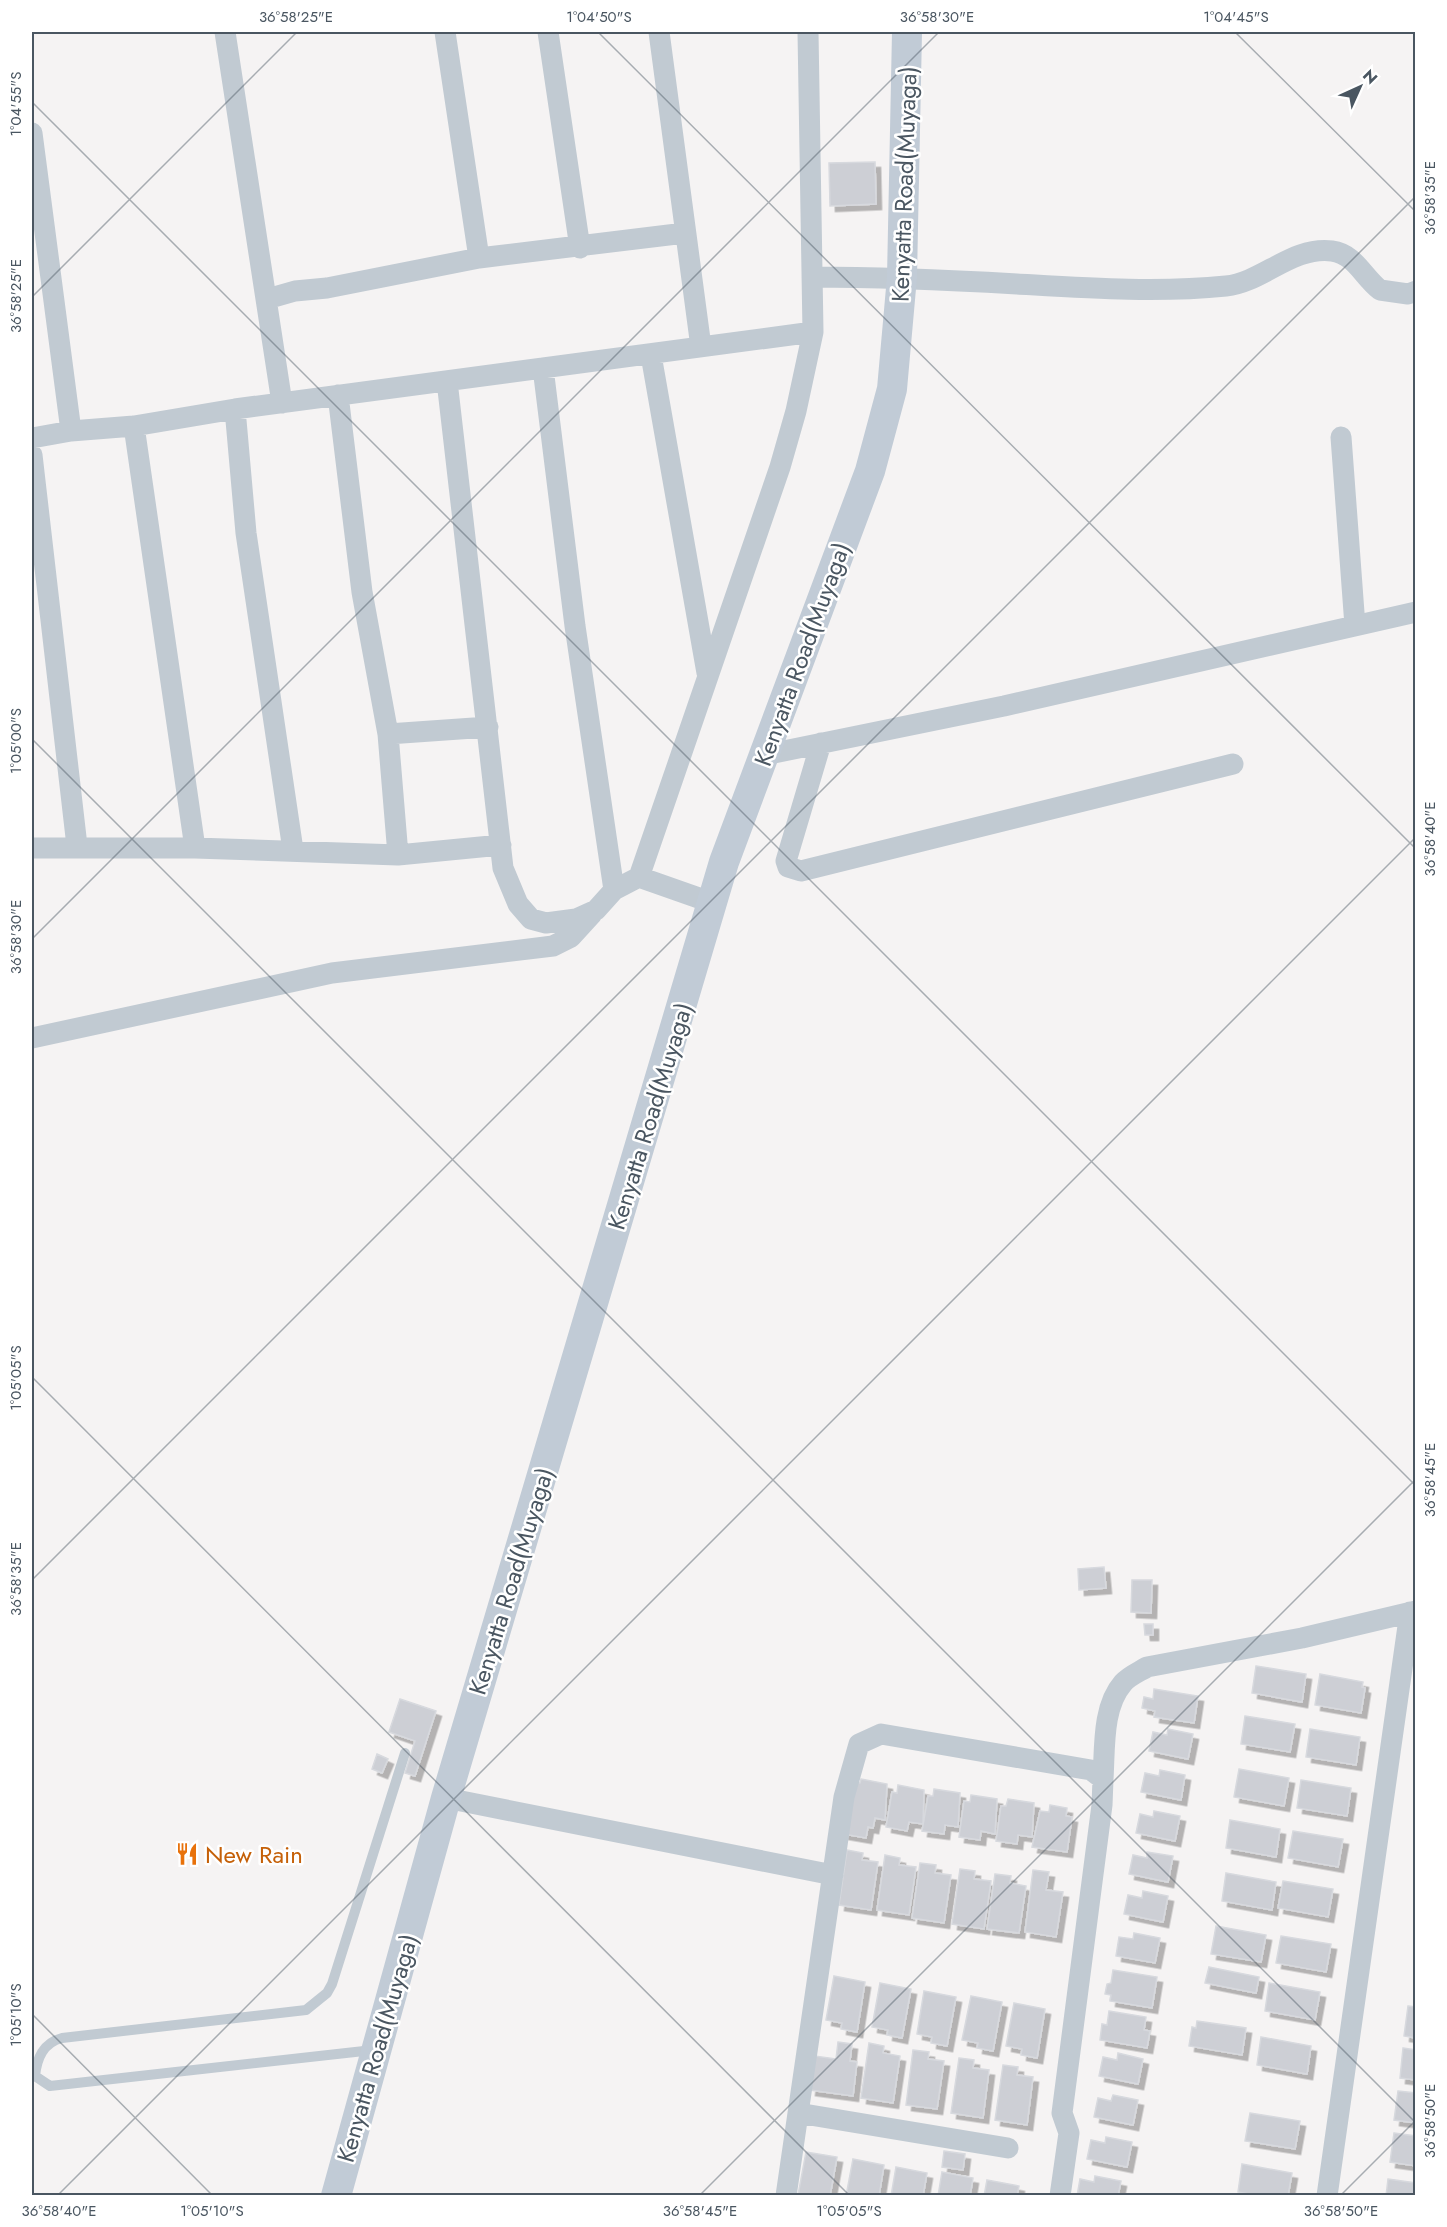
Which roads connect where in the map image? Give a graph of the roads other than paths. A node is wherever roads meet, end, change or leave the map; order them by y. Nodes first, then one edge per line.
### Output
1 (225, 32) edge
2 (445, 32) edge
3 (548, 32) edge
4 (658, 32) edge
5 (808, 32) edge
6 (908, 32) edge
7 (32, 133) edge
8 (685, 233) junction
9 (580, 248) junction
10 (479, 258) junction
11 (812, 277) junction
12 (902, 277) junction
13 (1416, 291) edge
14 (267, 299) junction
15 (813, 332) junction
16 (701, 347) junction
17 (651, 355) junction
18 (543, 368) junction
19 (447, 381) junction
20 (338, 395) junction
21 (282, 404) junction
22 (236, 409) junction
23 (134, 426) junction
24 (70, 431) junction
25 (1341, 437) dead end
26 (32, 438) edge
27 (32, 455) edge
28 (1416, 612) edge
29 (1355, 626) junction
30 (708, 677) junction
31 (488, 727) junction
32 (388, 734) junction
33 (821, 743) junction
34 (764, 755) junction
35 (1233, 764) dead end
36 (501, 845) junction
37 (77, 846) junction
38 (32, 848) edge
39 (195, 848) junction
40 (293, 850) junction
41 (398, 855) junction
42 (639, 877) junction
43 (614, 890) junction
44 (713, 903) junction
45 (596, 910) junction
46 (32, 1038) edge
47 (1413, 1612) edge
48 (405, 1753) dead end
49 (1103, 1779) junction
50 (446, 1798) junction
51 (833, 1875) junction
52 (376, 2050) junction
53 (798, 2113) junction
54 (1008, 2148) dead end
55 (336, 2196) edge
56 (786, 2196) edge
57 (1060, 2196) edge
58 (1327, 2196) edge

1 - 14 street
2 - 10 street
3 - 9 street
4 - 8 street
5 - 11 street
6 - 12 main road, Kenyatta Road(Muyaga)
7 - 24 street
8 - 9 street
8 - 16 street
9 - 10 street
10 - 14 street
11 - 12 street
11 - 15 street
12 - 13 street
12 - 34 main road, Kenyatta Road(Muyaga)
14 - 21 street
15 - 16 street
15 - 30 street
16 - 17 street
17 - 18 street
17 - 30 street
18 - 19 street
18 - 43 street
19 - 20 street
19 - 31 street
20 - 21 street
20 - 32 street
21 - 22 street
22 - 23 street
22 - 40 street
23 - 24 street
23 - 39 street
24 - 26 street
25 - 29 street
27 - 37 street
28 - 29 street
29 - 33 street
30 - 42 street
31 - 32 street
31 - 36 street
32 - 41 street
33 - 34 street
33 - 35 street
34 - 44 main road, Kenyatta Road(Muyaga)
36 - 41 street
36 - 45 street
37 - 38 street
37 - 39 street
39 - 40 street
40 - 41 street
42 - 43 street
42 - 44 street
43 - 45 street
44 - 50 main road, Kenyatta Road(Muyaga)
45 - 46 street
47 - 49 street
47 - 58 street
48 - 52 lane
49 - 51 street
49 - 57 street
50 - 51 street
50 - 52 main road, Kenyatta Road(Muyaga)
51 - 53 street
52 - 55 main road, Kenyatta Road(Muyaga)
53 - 54 street
53 - 56 street

